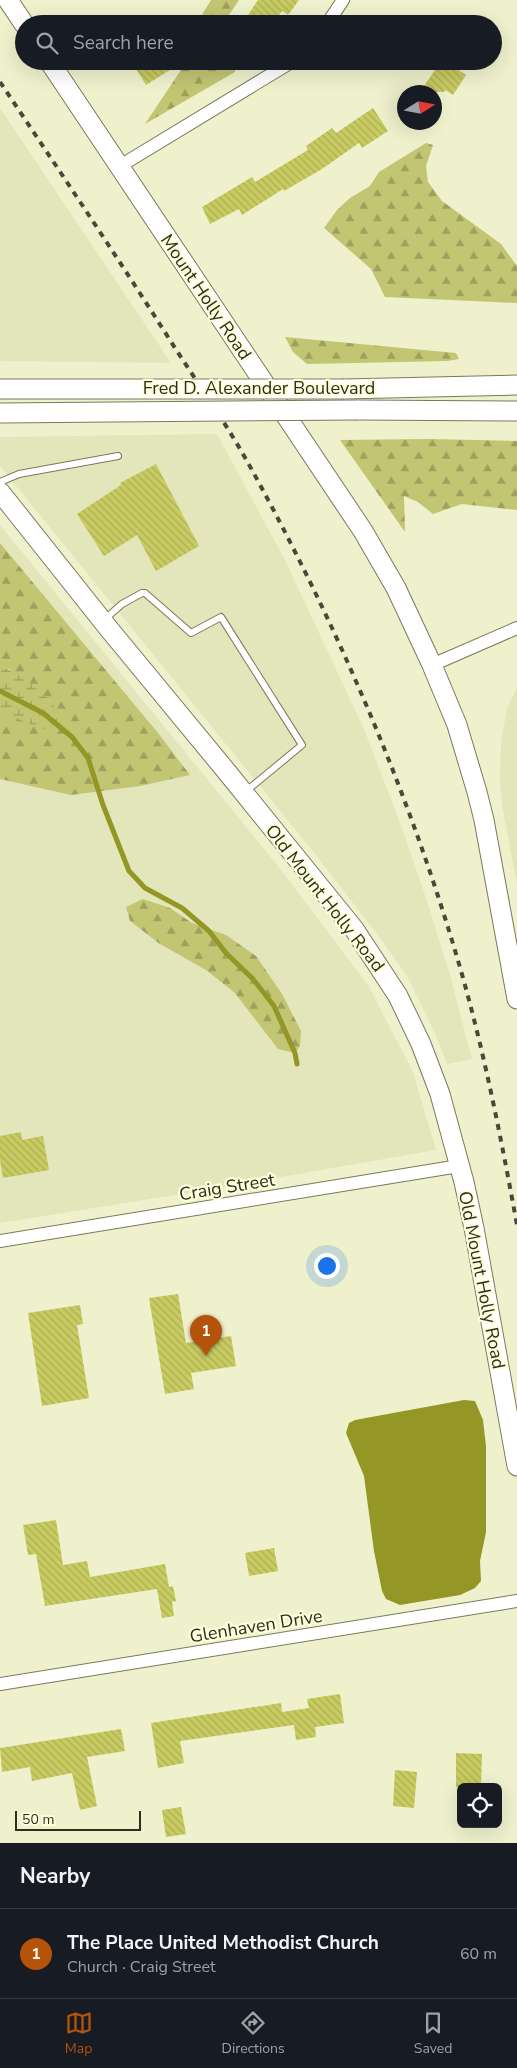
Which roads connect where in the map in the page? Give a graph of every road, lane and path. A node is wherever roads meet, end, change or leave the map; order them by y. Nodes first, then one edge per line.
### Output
1 (8, 0) edge
2 (343, 0) edge
3 (18, 15) edge
4 (333, 15) edge
5 (55, 70) edge
6 (278, 70) edge
7 (120, 166) junction
8 (517, 385) edge
9 (0, 389) edge
10 (517, 411) edge
11 (0, 413) edge
12 (118, 456) dead end
13 (0, 482) edge
14 (0, 492) edge
15 (102, 621) junction
16 (517, 628) edge
17 (432, 665) junction
18 (244, 793) junction
19 (517, 999) edge
20 (459, 1166) junction
21 (0, 1241) edge
22 (517, 1466) edge
23 (517, 1601) edge
24 (0, 1684) edge

1 - 3 street
2 - 4 street
5 - 7 street, Mount Holly Road
6 - 7 street
7 - 17 street, Mount Holly Road
8 - 9 street, Fred D. Alexander Boulevard, bridge
10 - 11 street, Fred D. Alexander Boulevard, bridge
12 - 13 lane
14 - 15 street, Old Mount Holly Road
15 - 18 street, Old Mount Holly Road
15 - 18 lane
16 - 17 street
17 - 19 street, Mount Holly Road
18 - 20 street, Old Mount Holly Road
20 - 21 street, Craig Street
20 - 22 street, Old Mount Holly Road
23 - 24 street, Glenhaven Drive

